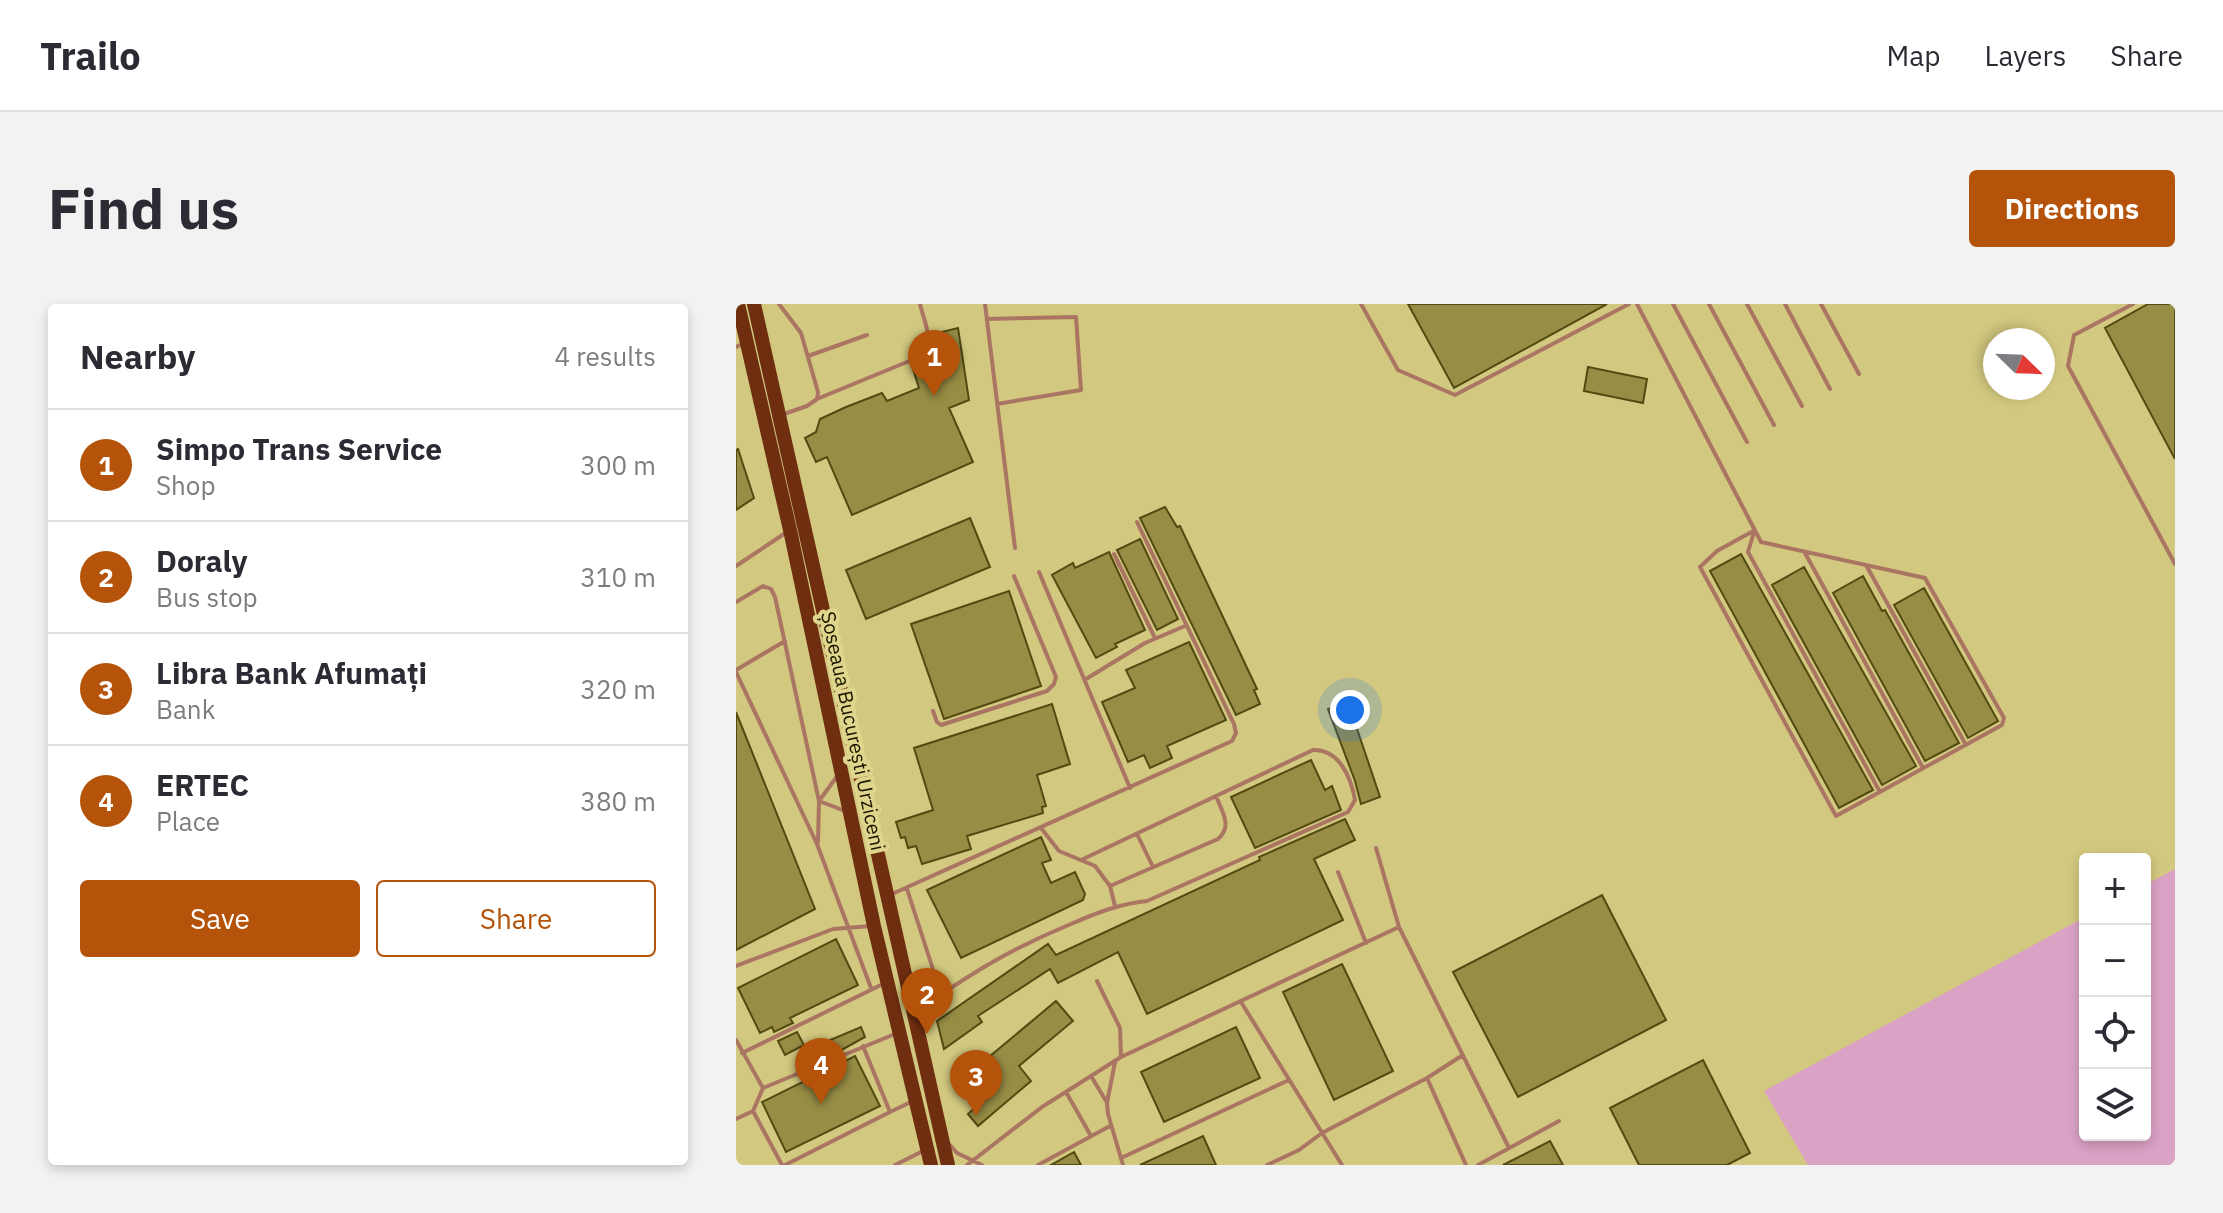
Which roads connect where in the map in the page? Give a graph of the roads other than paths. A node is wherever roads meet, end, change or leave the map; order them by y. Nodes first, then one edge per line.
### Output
1 (738, 304) edge
2 (754, 304) edge
3 (779, 304) edge
4 (920, 304) edge
5 (985, 304) edge
6 (1361, 304) edge
7 (1629, 304) edge
8 (1637, 304) edge
9 (1673, 304) edge
10 (1709, 304) edge
11 (1747, 304) edge
12 (1785, 304) edge
13 (1821, 304) edge
14 (2133, 304) edge
15 (987, 319) junction
16 (867, 335) dead end
17 (742, 345) edge
18 (808, 356) junction
19 (1859, 374) dead end
20 (1830, 389) dead end
21 (817, 399) junction
22 (997, 404) junction
23 (1802, 406) dead end
24 (778, 416) junction
25 (1774, 425) dead end
26 (1747, 442) dead end
27 (1137, 522) dead end
28 (790, 530) junction
29 (1755, 530) junction
30 (1015, 548) dead end
31 (1805, 551) junction
32 (1114, 554) dead end
33 (2175, 564) edge
34 (1866, 565) junction
35 (736, 566) edge
36 (1039, 572) dead end
37 (1014, 576) dead end
38 (736, 602) edge
39 (1185, 626) junction
40 (1156, 639) junction
41 (785, 641) junction
42 (736, 671) edge
43 (1086, 679) junction
44 (933, 711) dead end
45 (1966, 745) junction
46 (1923, 768) junction
47 (842, 770) junction
48 (1130, 788) junction
49 (1880, 792) junction
50 (1216, 796) junction
51 (819, 801) junction
52 (851, 813) junction
53 (1041, 828) junction
54 (1137, 834) junction
55 (817, 844) junction
56 (1376, 848) dead end
57 (1081, 860) junction
58 (1153, 867) junction
59 (1338, 872) dead end
60 (1110, 886) junction
61 (907, 889) junction
62 (886, 897) junction
63 (1115, 906) junction
64 (874, 926) junction
65 (850, 927) junction
66 (1399, 927) junction
67 (1366, 943) junction
68 (736, 966) edge
69 (1097, 981) dead end
70 (887, 982) junction
71 (871, 988) junction
72 (941, 994) junction
73 (1241, 1002) junction
74 (914, 1014) junction
75 (900, 1032) junction
76 (736, 1040) edge
77 (863, 1046) junction
78 (742, 1053) junction
79 (1463, 1055) junction
80 (1121, 1057) junction
81 (1115, 1061) junction
82 (1091, 1076) junction
83 (1427, 1078) junction
84 (1289, 1080) junction
85 (763, 1088) junction
86 (1066, 1092) junction
87 (916, 1099) junction
88 (1107, 1103) junction
89 (753, 1111) junction
90 (890, 1112) junction
91 (736, 1119) edge
92 (1559, 1121) dead end
93 (1110, 1126) junction
94 (1322, 1133) junction
95 (942, 1136) junction
96 (1091, 1136) junction
97 (928, 1148) junction
98 (1509, 1148) junction
99 (1121, 1158) junction
100 (973, 1160) junction
101 (784, 1165) edge
102 (895, 1165) edge
103 (931, 1165) edge
104 (948, 1165) edge
105 (967, 1165) edge
106 (982, 1165) edge
107 (1038, 1165) edge
108 (1123, 1165) edge
109 (1267, 1165) edge
110 (1342, 1165) edge
111 (1466, 1165) edge
112 (1478, 1165) edge

1 - 17 highway, Șoseaua București Urziceni
2 - 24 highway, Șoseaua București Urziceni
3 - 18 lane
4 - 21 lane
5 - 15 lane
6 - 7 lane
8 - 29 lane
9 - 26 lane
10 - 25 lane
11 - 23 lane
12 - 20 lane
13 - 19 lane
14 - 33 lane
15 - 22 lane
15 - 22 lane
16 - 18 lane
17 - 28 highway, Șoseaua București Urziceni
18 - 21 lane
21 - 24 lane
22 - 30 lane
24 - 62 highway, Șoseaua București Urziceni
27 - 39 lane
28 - 35 lane
28 - 47 highway, Șoseaua București Urziceni
29 - 31 lane
29 - 49 lane
29 - 49 lane
31 - 34 lane
31 - 46 lane
32 - 40 lane
34 - 45 lane
34 - 45 lane
36 - 43 lane
37 - 44 lane
38 - 41 lane
39 - 40 lane
39 - 48 lane
40 - 43 lane
41 - 42 lane
41 - 51 lane
42 - 55 lane
43 - 48 lane
45 - 46 lane
46 - 49 lane
47 - 51 lane
47 - 52 highway, Șoseaua București Urziceni
48 - 53 lane
50 - 54 lane
50 - 58 lane
50 - 63 lane
51 - 52 lane
51 - 55 lane
52 - 64 highway, Șoseaua București Urziceni
53 - 57 lane
53 - 61 lane
54 - 57 lane
54 - 58 lane
55 - 65 lane
56 - 66 lane
57 - 60 lane
58 - 60 lane
59 - 67 lane
60 - 63 lane
61 - 62 lane
61 - 72 lane
62 - 74 highway, Șoseaua București Urziceni
63 - 72 lane
64 - 65 lane
64 - 70 highway, Șoseaua București Urziceni
65 - 68 lane
65 - 71 lane
66 - 67 lane
66 - 79 lane
67 - 73 lane
69 - 80 lane
70 - 71 lane
70 - 75 highway, Șoseaua București Urziceni
71 - 78 lane
72 - 74 lane
73 - 80 lane
73 - 84 lane
74 - 95 highway, Șoseaua București Urziceni
75 - 77 lane
75 - 87 highway, Șoseaua București Urziceni
76 - 78 lane
77 - 85 lane
77 - 90 lane
78 - 85 lane
79 - 83 lane
79 - 98 lane
80 - 81 lane
81 - 82 lane
81 - 88 lane
82 - 86 lane
82 - 88 lane
83 - 94 lane
83 - 111 lane
84 - 94 lane
84 - 99 lane
85 - 89 lane
86 - 96 lane
86 - 100 lane
87 - 90 lane
87 - 97 highway, Șoseaua București Urziceni
88 - 93 lane
89 - 91 lane
89 - 101 lane
90 - 101 lane
92 - 98 lane
93 - 96 lane
93 - 99 lane
94 - 109 lane
94 - 110 lane
95 - 100 lane
95 - 104 highway, Șoseaua București Urziceni
96 - 107 lane
97 - 102 lane
97 - 103 highway, Șoseaua București Urziceni
98 - 112 lane
99 - 108 lane
100 - 105 lane
100 - 106 lane

